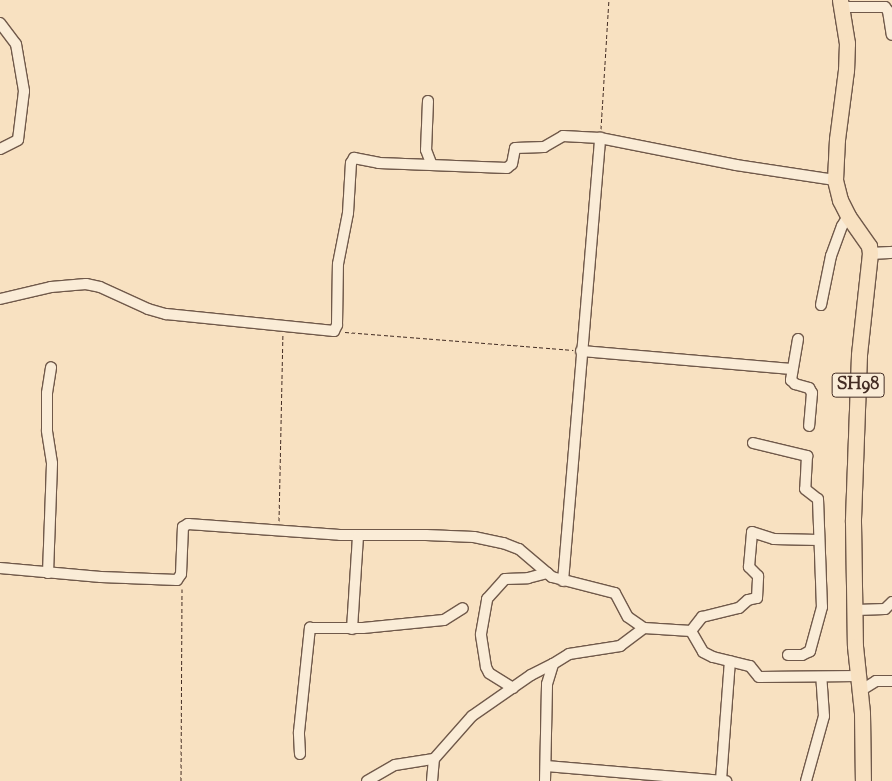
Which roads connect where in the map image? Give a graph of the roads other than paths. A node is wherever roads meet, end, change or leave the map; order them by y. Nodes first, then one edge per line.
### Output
1 (841, 4) edge
2 (0, 23) edge
3 (892, 35) edge
4 (428, 101) dead end
5 (600, 138) junction
6 (0, 149) edge
7 (431, 163) junction
8 (835, 180) junction
9 (848, 216) junction
10 (892, 252) edge
11 (870, 253) junction
12 (0, 299) edge
13 (821, 305) dead end
14 (798, 339) dead end
15 (581, 351) junction
16 (51, 367) dead end
17 (792, 369) junction
18 (809, 426) dead end
19 (753, 443) dead end
20 (358, 536) junction
21 (819, 540) junction
22 (0, 568) edge
23 (48, 573) junction
24 (547, 573) junction
25 (564, 581) junction
26 (891, 607) edge
27 (463, 608) dead end
28 (856, 610) junction
29 (644, 628) junction
30 (352, 629) junction
31 (692, 631) junction
32 (788, 655) dead end
33 (730, 661) junction
34 (554, 664) junction
35 (821, 677) junction
36 (892, 682) edge
37 (859, 683) junction
38 (513, 688) junction
39 (300, 754) dead end
40 (434, 758) junction
41 (546, 766) junction
42 (721, 780) edge
43 (368, 781) edge
44 (432, 781) edge
45 (545, 781) edge
46 (726, 781) edge
47 (806, 781) edge
48 (863, 781) edge

1 - 3 street
1 - 8 main road
2 - 6 street
4 - 7 street
5 - 7 street
5 - 8 street
5 - 15 street
7 - 12 street
8 - 9 main road
9 - 11 main road
9 - 13 street
10 - 11 street
11 - 28 main road, SH98
14 - 17 street
15 - 17 street
15 - 25 street
16 - 23 street
17 - 18 street
19 - 21 street
20 - 23 street
20 - 24 street
20 - 30 street
21 - 31 street
21 - 32 street
22 - 23 street
24 - 25 street
24 - 38 street
25 - 29 street
26 - 28 street
27 - 30 street
28 - 37 main road, SH98
29 - 31 street
29 - 34 street
30 - 39 street
31 - 33 street
33 - 35 street
33 - 42 street
34 - 38 street
34 - 41 street
35 - 37 street
35 - 47 street
36 - 37 street
37 - 48 main road, SH98
38 - 40 street
40 - 43 street
40 - 44 street
41 - 42 street
41 - 45 street
42 - 46 street

